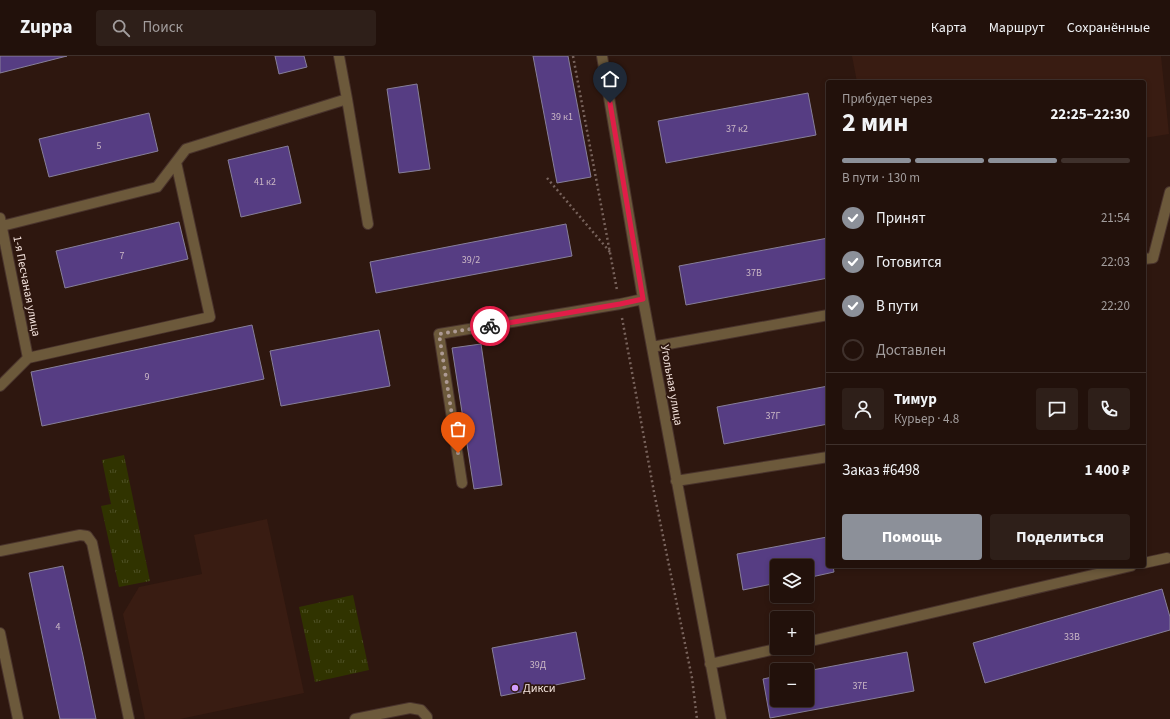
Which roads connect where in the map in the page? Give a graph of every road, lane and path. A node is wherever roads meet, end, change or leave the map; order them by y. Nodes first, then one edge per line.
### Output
1 (339, 56) edge
2 (573, 56) edge
3 (602, 56) edge
4 (347, 99) junction
5 (176, 162) junction
6 (547, 178) dead end
7 (1170, 192) edge
8 (1, 222) edge
9 (368, 224) dead end
10 (610, 252) junction
11 (1146, 260) edge
12 (643, 299) junction
13 (620, 304) junction
14 (826, 315) edge
15 (652, 347) junction
16 (28, 358) junction
17 (0, 386) edge
18 (826, 457) edge
19 (676, 481) junction
20 (462, 483) dead end
21 (0, 551) edge
22 (1167, 558) dead end
23 (1146, 563) edge
24 (1122, 568) edge
25 (0, 633) edge
26 (814, 640) edge
27 (770, 650) edge
28 (710, 664) junction
29 (369, 718) edge
30 (18, 719) edge
31 (129, 719) edge
32 (355, 719) edge
33 (427, 719) edge
34 (697, 719) edge
35 (721, 719) edge

1 - 4 street
2 - 10 path
3 - 12 street, Угольная улица
4 - 5 street
4 - 9 street
5 - 8 street
5 - 16 street
6 - 10 path
7 - 11 street
8 - 16 street, 1-я Песчаная улица
10 - 13 path
12 - 13 street
12 - 15 street, Угольная улица
13 - 20 street
13 - 34 path
14 - 15 street
15 - 19 street, Угольная улица
16 - 17 street
18 - 19 street
19 - 28 street, Угольная улица
21 - 31 street
22 - 23 street
24 - 26 street
25 - 30 street
27 - 28 street
28 - 35 street, Угольная улица
29 - 32 street
29 - 33 street

